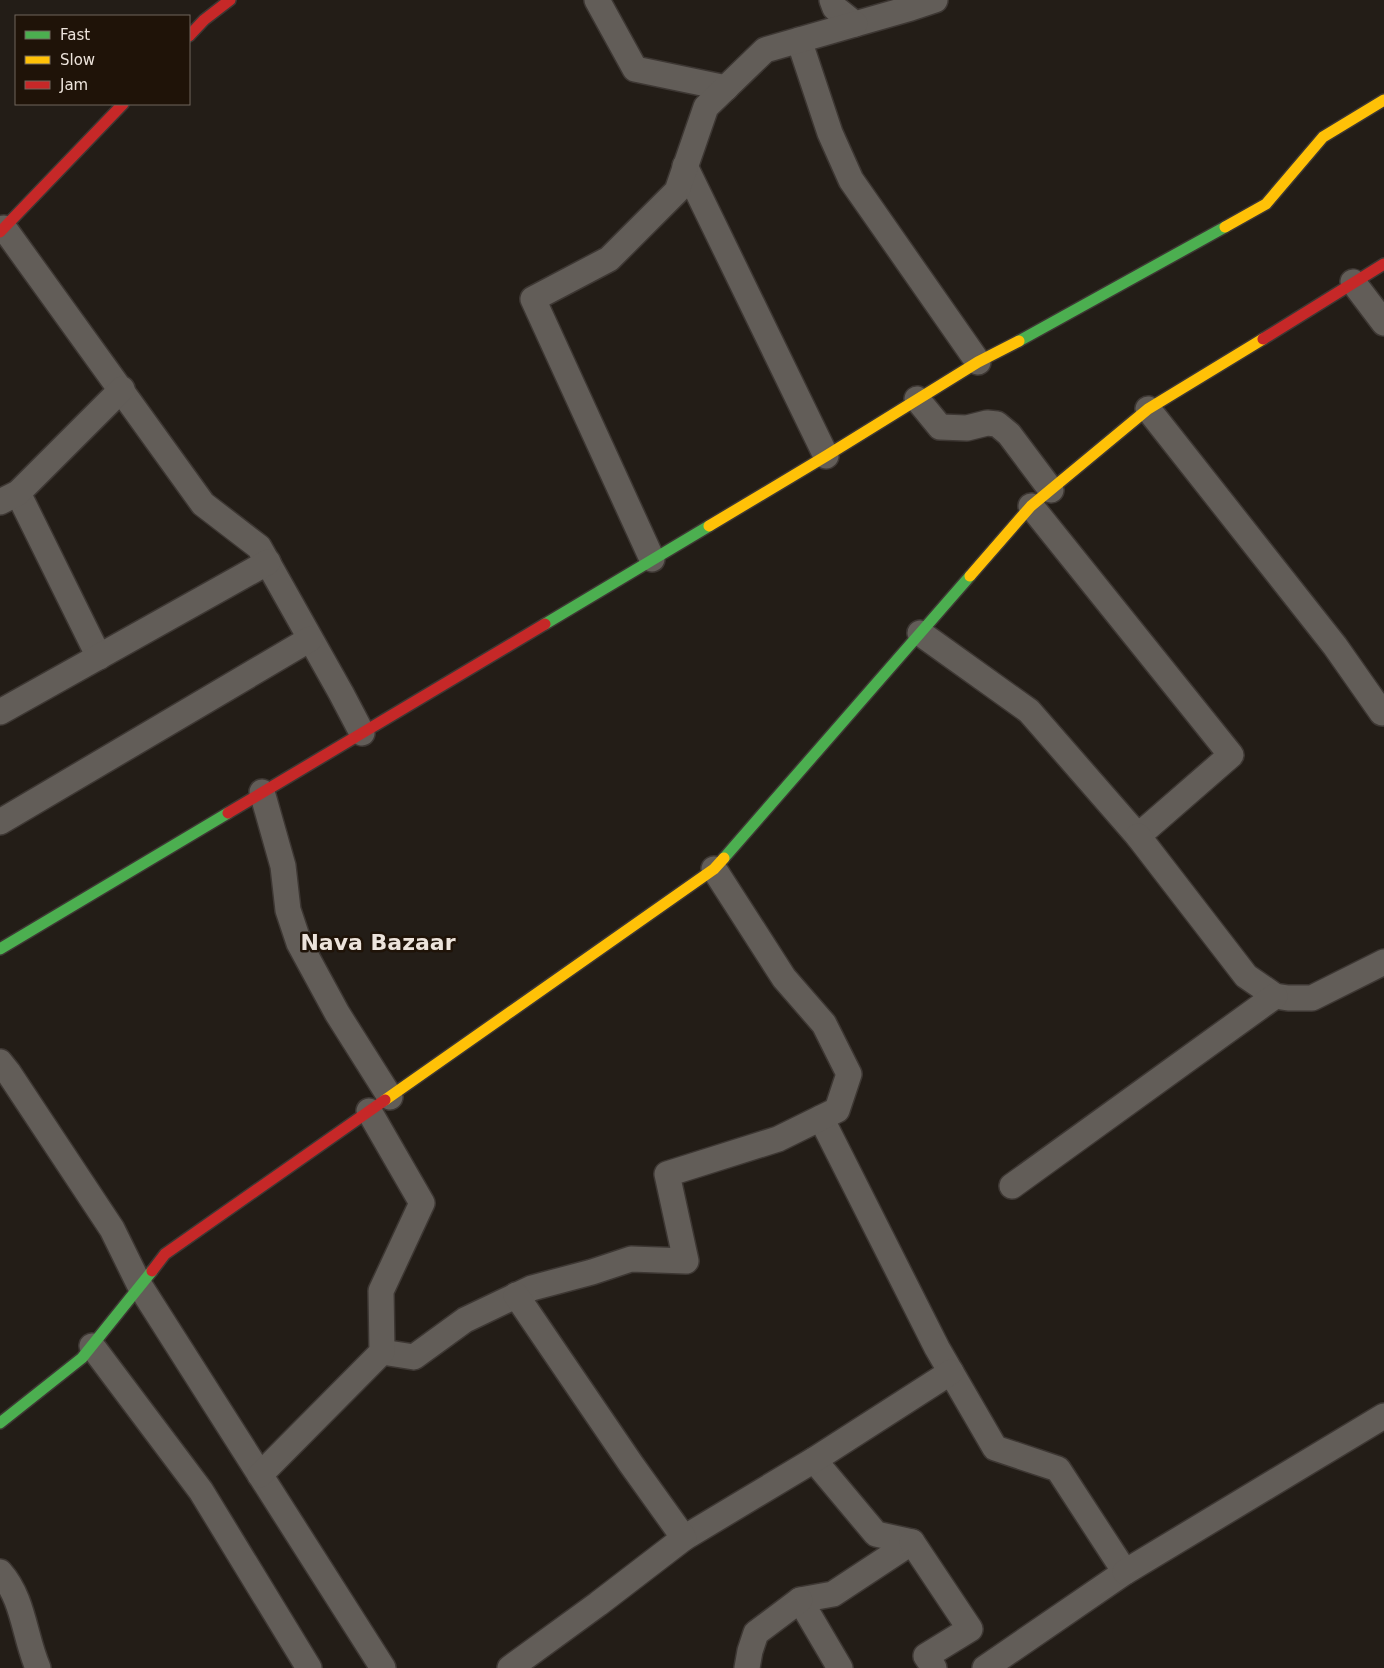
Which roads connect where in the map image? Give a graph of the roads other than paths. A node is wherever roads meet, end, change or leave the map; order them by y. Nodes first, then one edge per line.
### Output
1 (230, 0) edge
2 (598, 0) edge
3 (832, 0) edge
4 (935, 0) edge
5 (855, 24) junction
6 (190, 35) edge
7 (799, 40) junction
8 (726, 88) junction
9 (1384, 100) edge
10 (122, 105) edge
11 (685, 166) junction
12 (2, 230) edge
13 (1384, 264) edge
14 (1353, 282) junction
15 (1384, 323) edge
16 (978, 362) junction
17 (122, 390) junction
18 (917, 399) junction
19 (1148, 409) junction
20 (826, 456) junction
21 (1051, 490) junction
22 (9, 498) edge
23 (1031, 506) junction
24 (652, 559) junction
25 (268, 562) junction
26 (920, 633) junction
27 (310, 639) junction
28 (99, 657) junction
29 (0, 712) edge
30 (1384, 712) edge
31 (362, 733) junction
32 (262, 792) junction
33 (0, 822) edge
34 (1138, 836) junction
35 (714, 869) junction
36 (0, 949) edge
37 (1384, 962) edge
38 (1275, 996) junction
39 (0, 1062) edge
40 (390, 1097) junction
41 (369, 1111) junction
42 (821, 1118) junction
43 (1012, 1186) dead end
44 (140, 1286) junction
45 (516, 1295) junction
46 (92, 1346) junction
47 (382, 1352) junction
48 (952, 1372) junction
49 (1384, 1416) edge
50 (0, 1423) edge
51 (814, 1460) junction
52 (260, 1475) junction
53 (684, 1538) junction
54 (912, 1542) junction
55 (0, 1572) edge
56 (1125, 1572) junction
57 (800, 1600) junction
58 (38, 1668) edge
59 (308, 1668) edge
60 (383, 1668) edge
61 (510, 1668) edge
62 (747, 1668) edge
63 (840, 1668) edge
64 (934, 1668) edge
65 (985, 1668) edge

1 - 6 street
2 - 8 street
3 - 5 street
4 - 5 street
5 - 7 street
7 - 8 street
7 - 16 street
8 - 11 street
9 - 16 street
10 - 12 street
11 - 20 street
11 - 24 street
12 - 17 street
13 - 14 street
14 - 15 street
14 - 19 street
16 - 18 street
17 - 22 street
17 - 25 street
18 - 20 street
18 - 21 street
19 - 21 street
19 - 30 street
20 - 24 street
21 - 23 street
22 - 28 street
23 - 26 street
23 - 34 street
24 - 31 street
25 - 27 street
25 - 28 street
26 - 34 street
26 - 35 street
27 - 31 street
27 - 33 street
28 - 29 street
31 - 32 street
32 - 36 street
32 - 40 street
34 - 38 street
35 - 40 street
35 - 42 street
37 - 38 street
38 - 43 street
39 - 44 street
40 - 41 street
41 - 44 street
41 - 47 street
42 - 45 street
42 - 48 street
44 - 46 street
44 - 52 street
45 - 47 street
45 - 53 street
46 - 50 street
46 - 59 street
47 - 52 street
48 - 51 street
48 - 56 street
49 - 56 street
51 - 53 street
51 - 54 street
52 - 60 street
53 - 61 street
54 - 57 street
54 - 64 street
55 - 58 street
56 - 65 street
57 - 62 street
57 - 63 street

